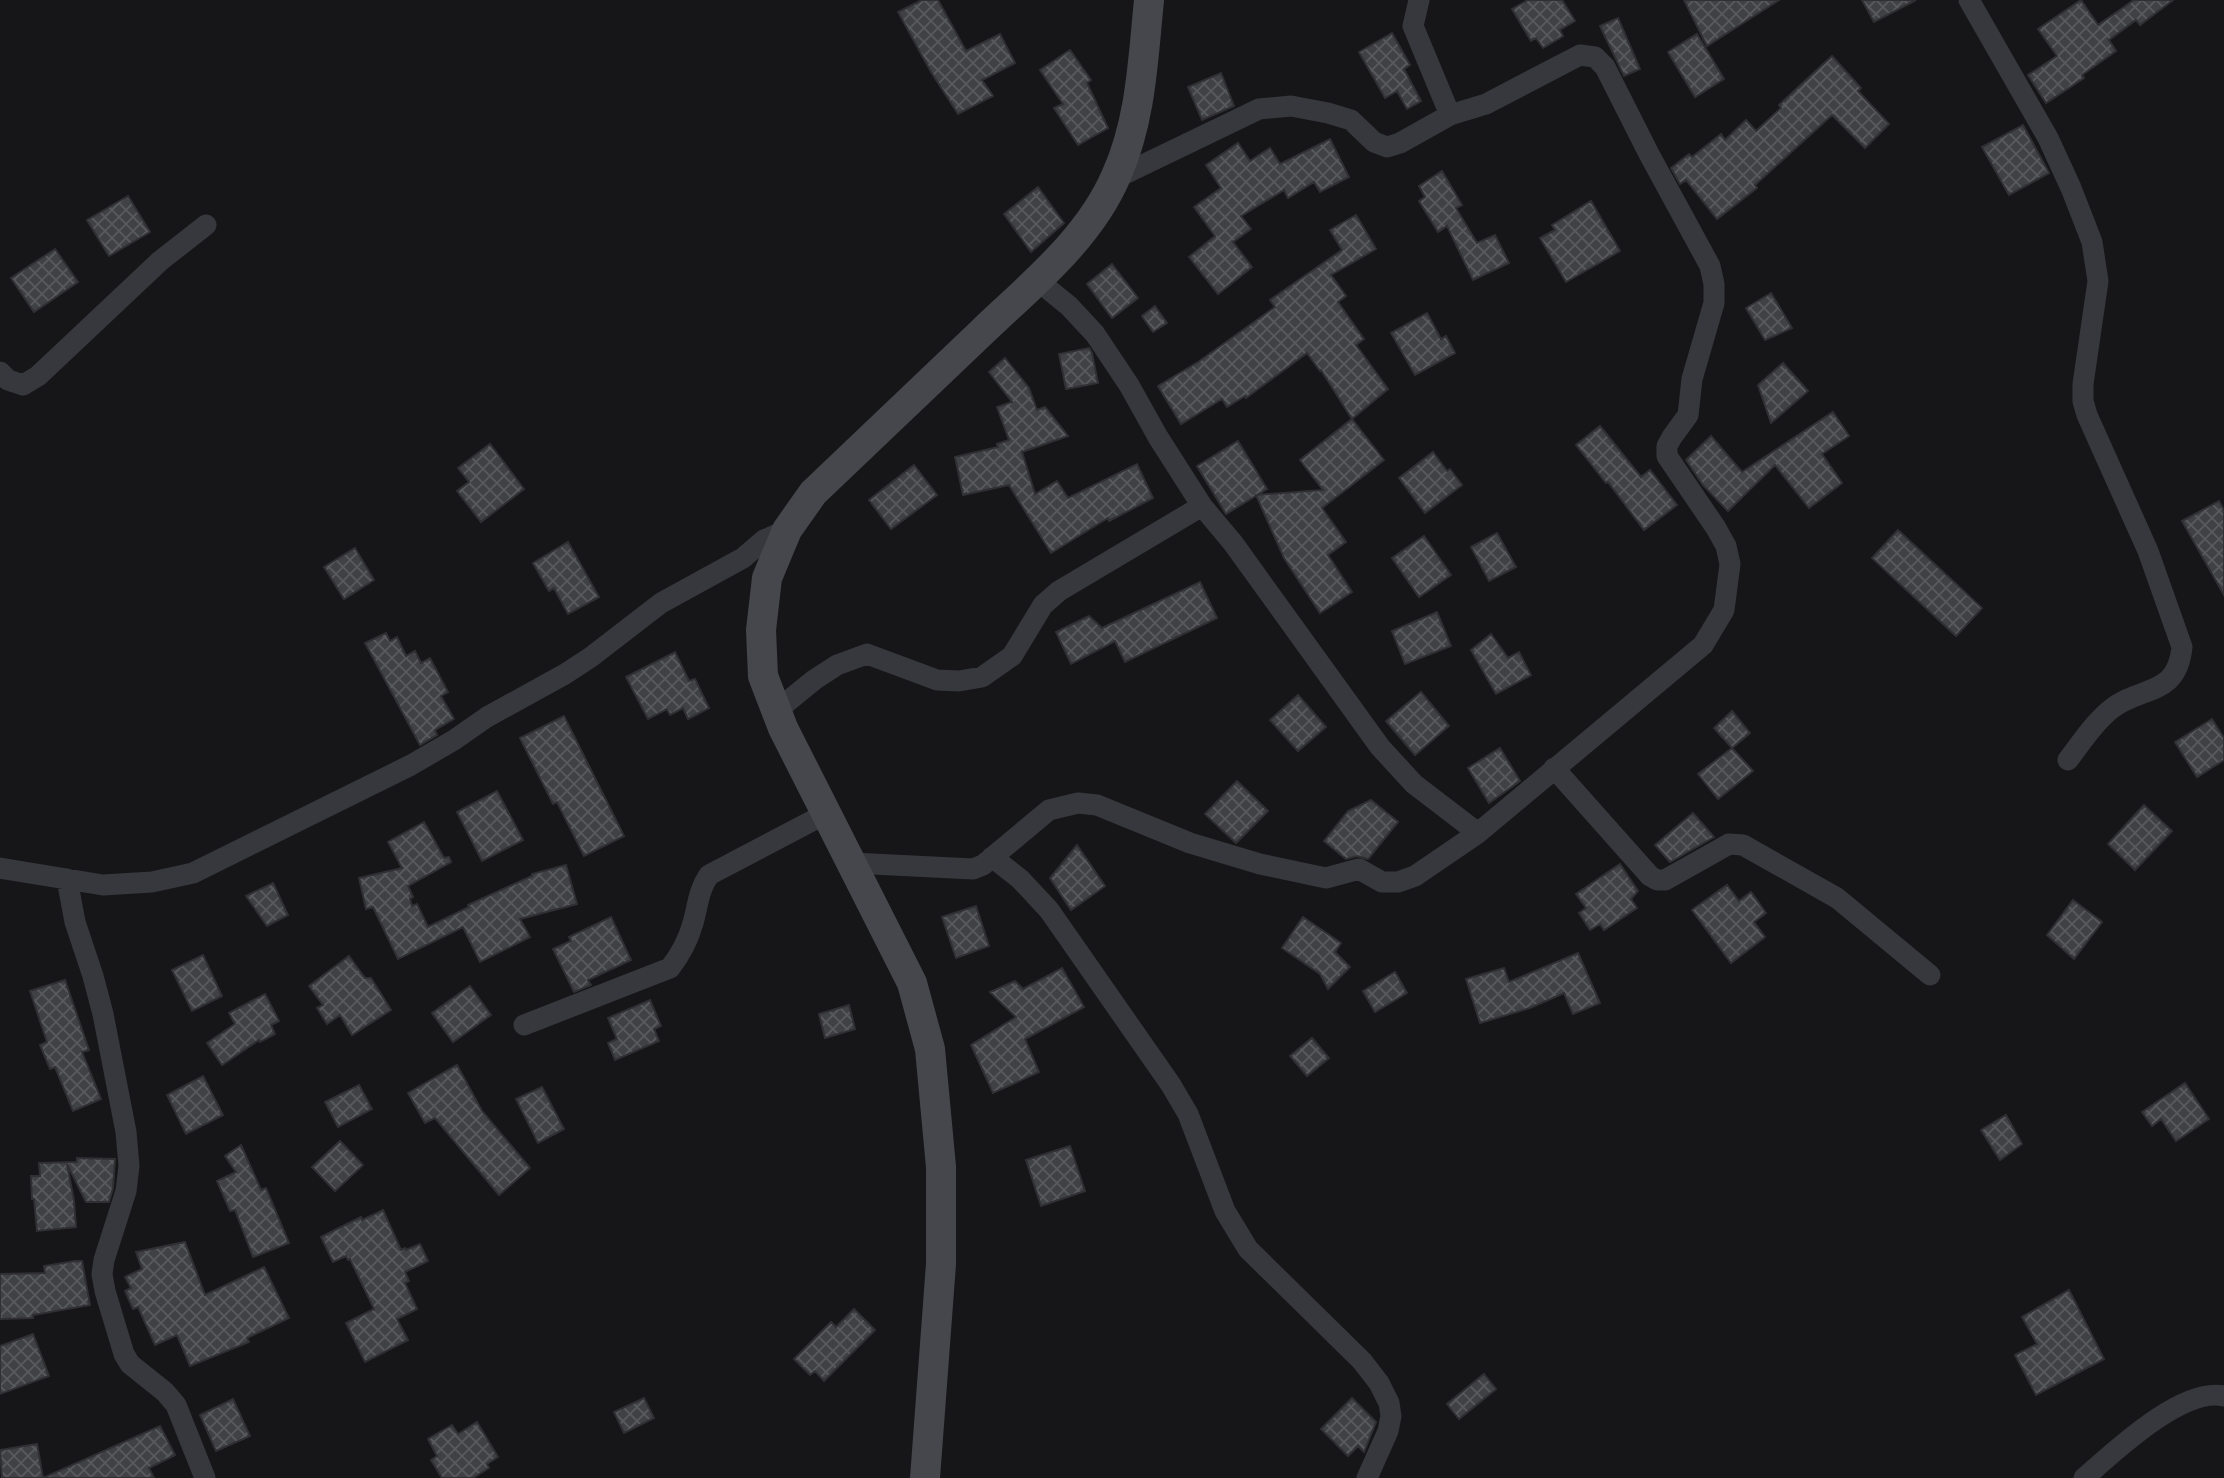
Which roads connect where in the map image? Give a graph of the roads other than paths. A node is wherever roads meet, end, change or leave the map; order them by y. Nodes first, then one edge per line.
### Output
1 (1149, 0) edge
2 (1419, 0) edge
3 (1969, 0) edge
4 (1450, 115) junction
5 (1116, 178) junction
6 (206, 225) dead end
7 (1037, 280) junction
8 (0, 372) edge
9 (1202, 506) junction
10 (786, 530) junction
11 (776, 711) junction
12 (2068, 760) dead end
13 (1554, 768) junction
14 (827, 813) junction
15 (1478, 833) junction
16 (992, 857) junction
17 (853, 863) junction
18 (0, 868) edge
19 (67, 879) junction
20 (1930, 975) dead end
21 (524, 1025) dead end
22 (2224, 1396) edge
23 (205, 1478) edge
24 (925, 1478) edge
25 (1367, 1478) edge
26 (2084, 1478) edge

1 - 5 street
2 - 4 street
3 - 12 street
4 - 5 street
4 - 13 street
5 - 7 street
6 - 8 street
7 - 9 street
7 - 10 street
9 - 11 street
9 - 15 street
10 - 11 street
10 - 19 street
11 - 14 street
13 - 15 street
13 - 20 street
14 - 17 street
14 - 21 street
15 - 16 street
16 - 17 street
16 - 25 street
17 - 24 street
18 - 19 street
19 - 23 street
22 - 26 street

